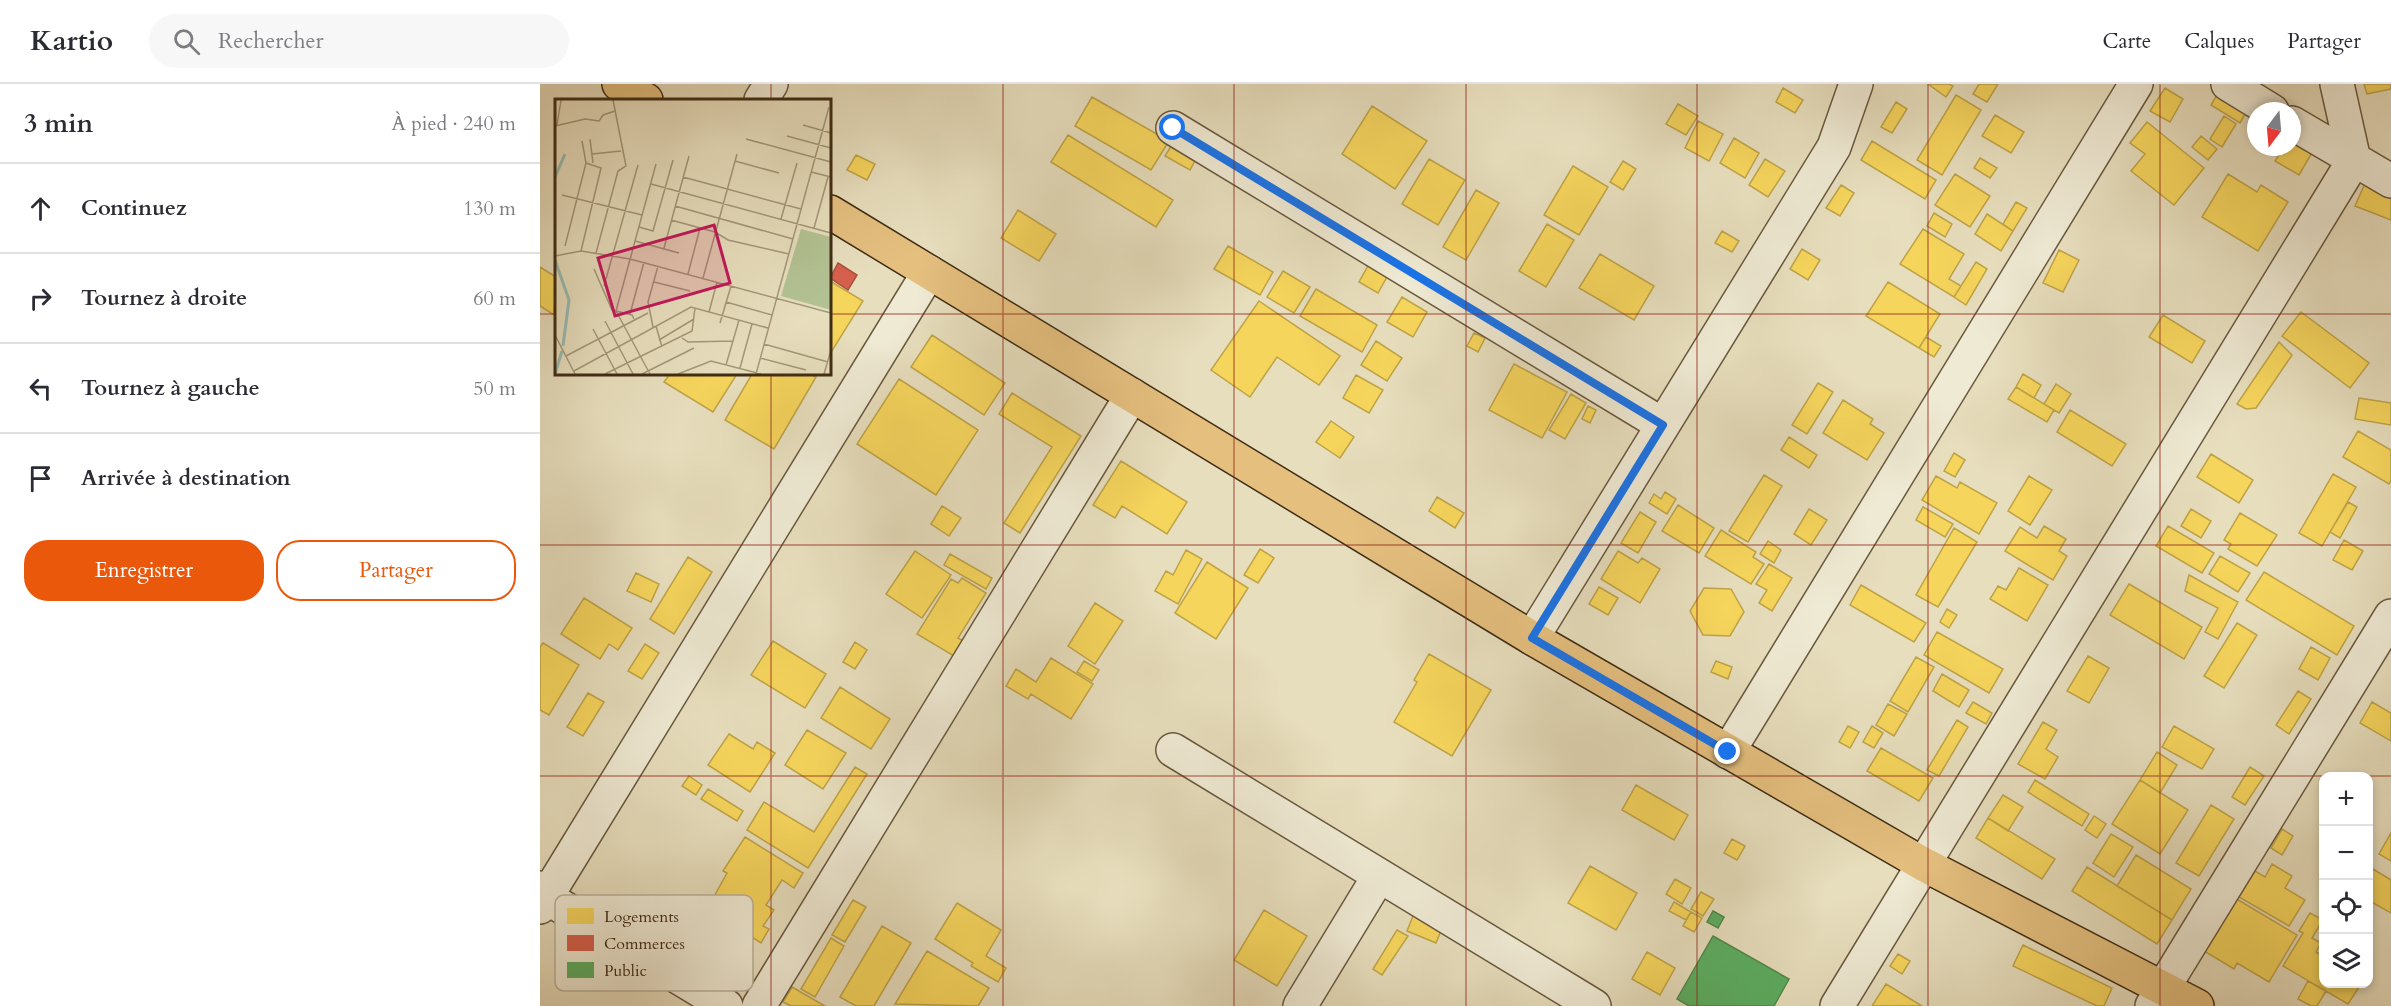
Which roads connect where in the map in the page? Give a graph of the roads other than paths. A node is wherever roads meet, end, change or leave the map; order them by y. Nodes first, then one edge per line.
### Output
1 (619, 84) edge
2 (771, 84) edge
3 (1856, 84) edge
4 (2136, 84) edge
5 (2228, 84) edge
6 (2337, 84) edge
7 (644, 99) edge
8 (762, 99) edge
9 (2257, 102) edge
10 (1173, 128) dead end
11 (2301, 128) edge
12 (2354, 160) junction
13 (2391, 182) edge
14 (831, 213) edge
15 (929, 272) junction
16 (1132, 395) junction
17 (1663, 425) junction
18 (2391, 616) edge
19 (1532, 638) junction
20 (1173, 750) dead end
21 (1728, 752) junction
22 (1923, 864) junction
23 (1379, 876) junction
24 (542, 897) edge
25 (555, 905) edge
26 (701, 991) edge
27 (2157, 998) edge
28 (726, 1006) edge
29 (759, 1006) edge
30 (1300, 1006) edge
31 (1594, 1006) edge
32 (1837, 1006) edge
33 (2197, 1006) edge

1 - 7 main road
2 - 8 street
3 - 17 street
4 - 21 street
5 - 9 street
6 - 12 street
10 - 17 street
11 - 12 street
12 - 13 street
12 - 22 street
14 - 15 main road
15 - 16 main road
15 - 24 street
16 - 19 main road
16 - 29 street
17 - 19 street
18 - 27 street
19 - 21 main road
20 - 23 street
21 - 22 main road
22 - 27 main road
22 - 32 street
23 - 30 street
23 - 31 street
24 - 25 street
26 - 28 street
27 - 33 main road

